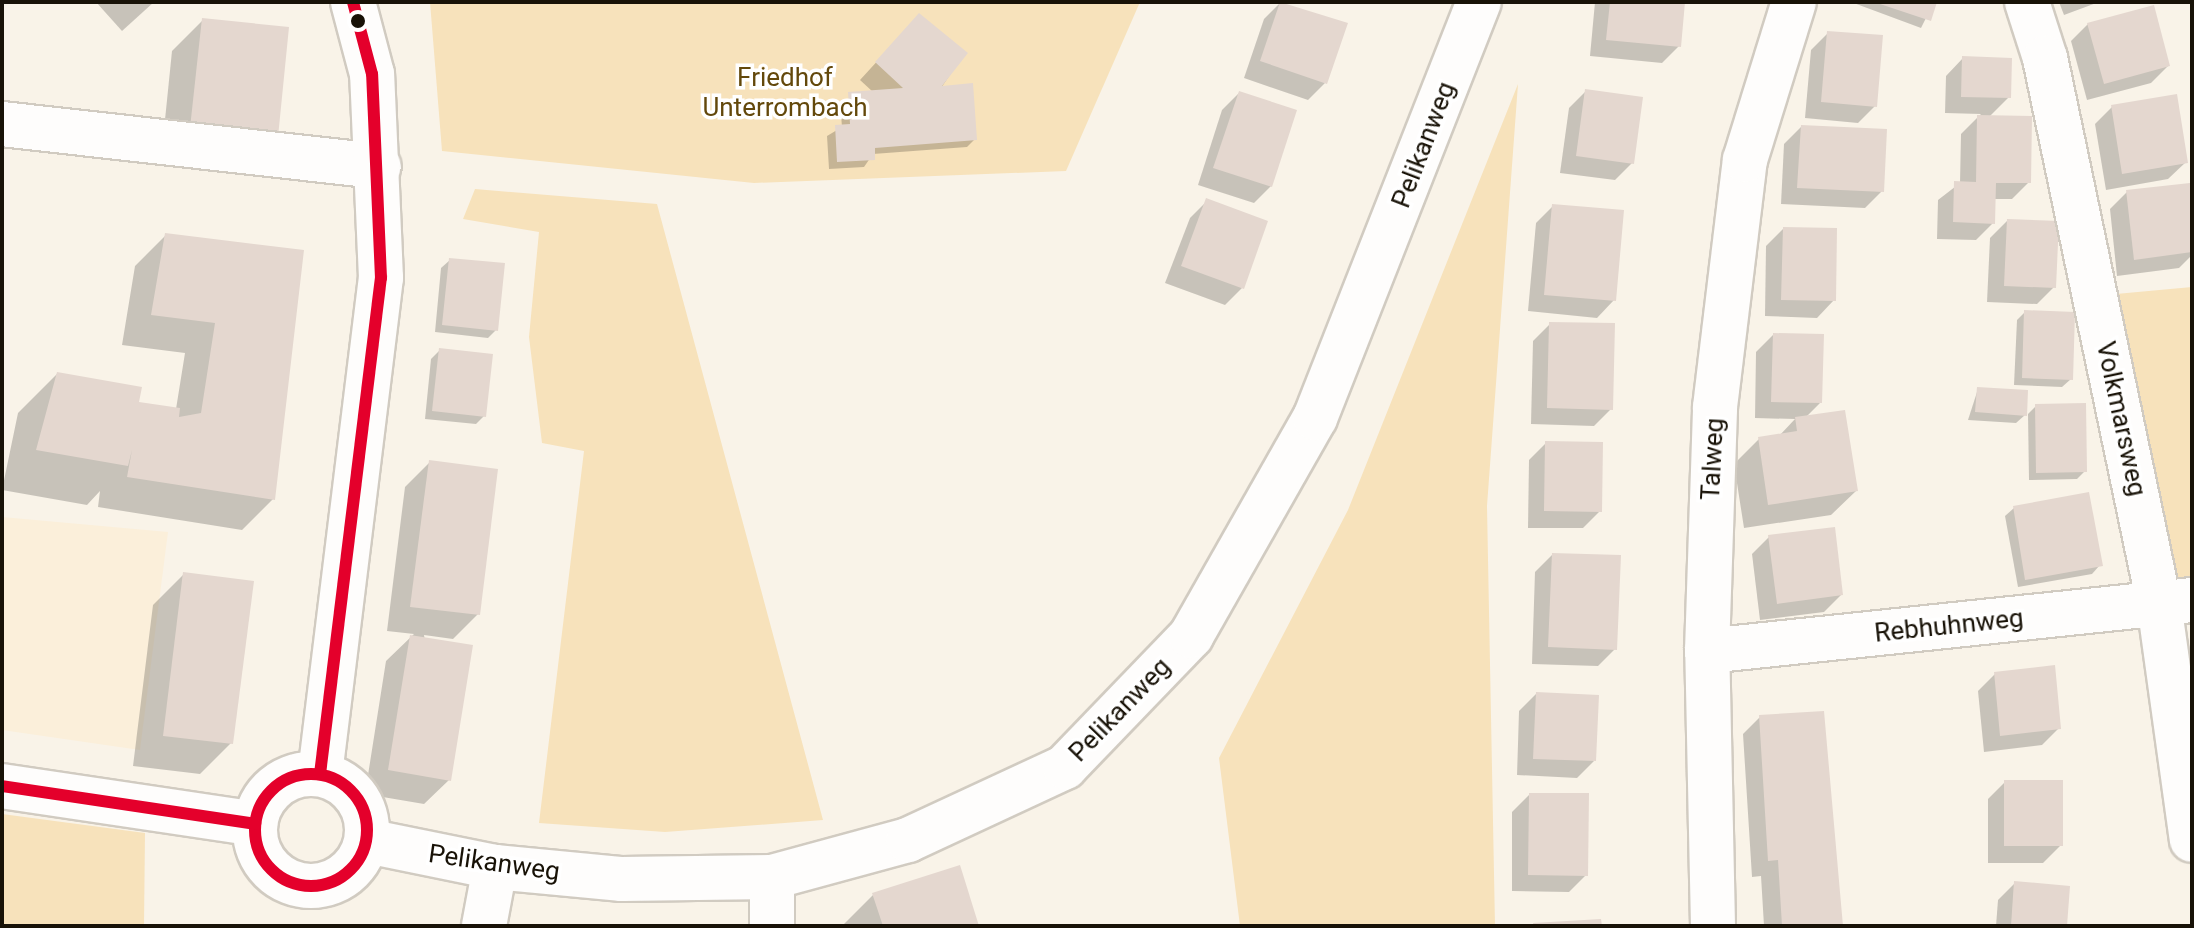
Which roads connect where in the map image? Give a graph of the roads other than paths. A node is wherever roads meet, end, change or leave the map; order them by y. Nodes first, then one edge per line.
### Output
1 (353, 2) edge
2 (1479, 2) edge
3 (1794, 2) edge
4 (2027, 2) edge
5 (2, 124) edge
6 (379, 166) junction
7 (2176, 602) edge
8 (1707, 651) junction
9 (320, 774) junction
10 (2, 786) edge
11 (255, 824) junction
12 (2192, 840) edge
13 (367, 841) junction
14 (495, 867) junction
15 (772, 877) junction
16 (484, 926) edge
17 (772, 926) edge
18 (1713, 926) edge

1 - 6 street
2 - 15 street, Pelikanweg
3 - 8 street, Talweg
4 - 7 street, Volkmarsweg
5 - 6 street
6 - 9 street
7 - 8 street, Rebhuhnweg
7 - 12 street, Volkmarsweg
8 - 18 street, Talweg
9 - 11 street
9 - 13 street
10 - 11 street
11 - 13 street
13 - 14 street, Pelikanweg
14 - 15 street, Pelikanweg
14 - 16 street
15 - 17 street

